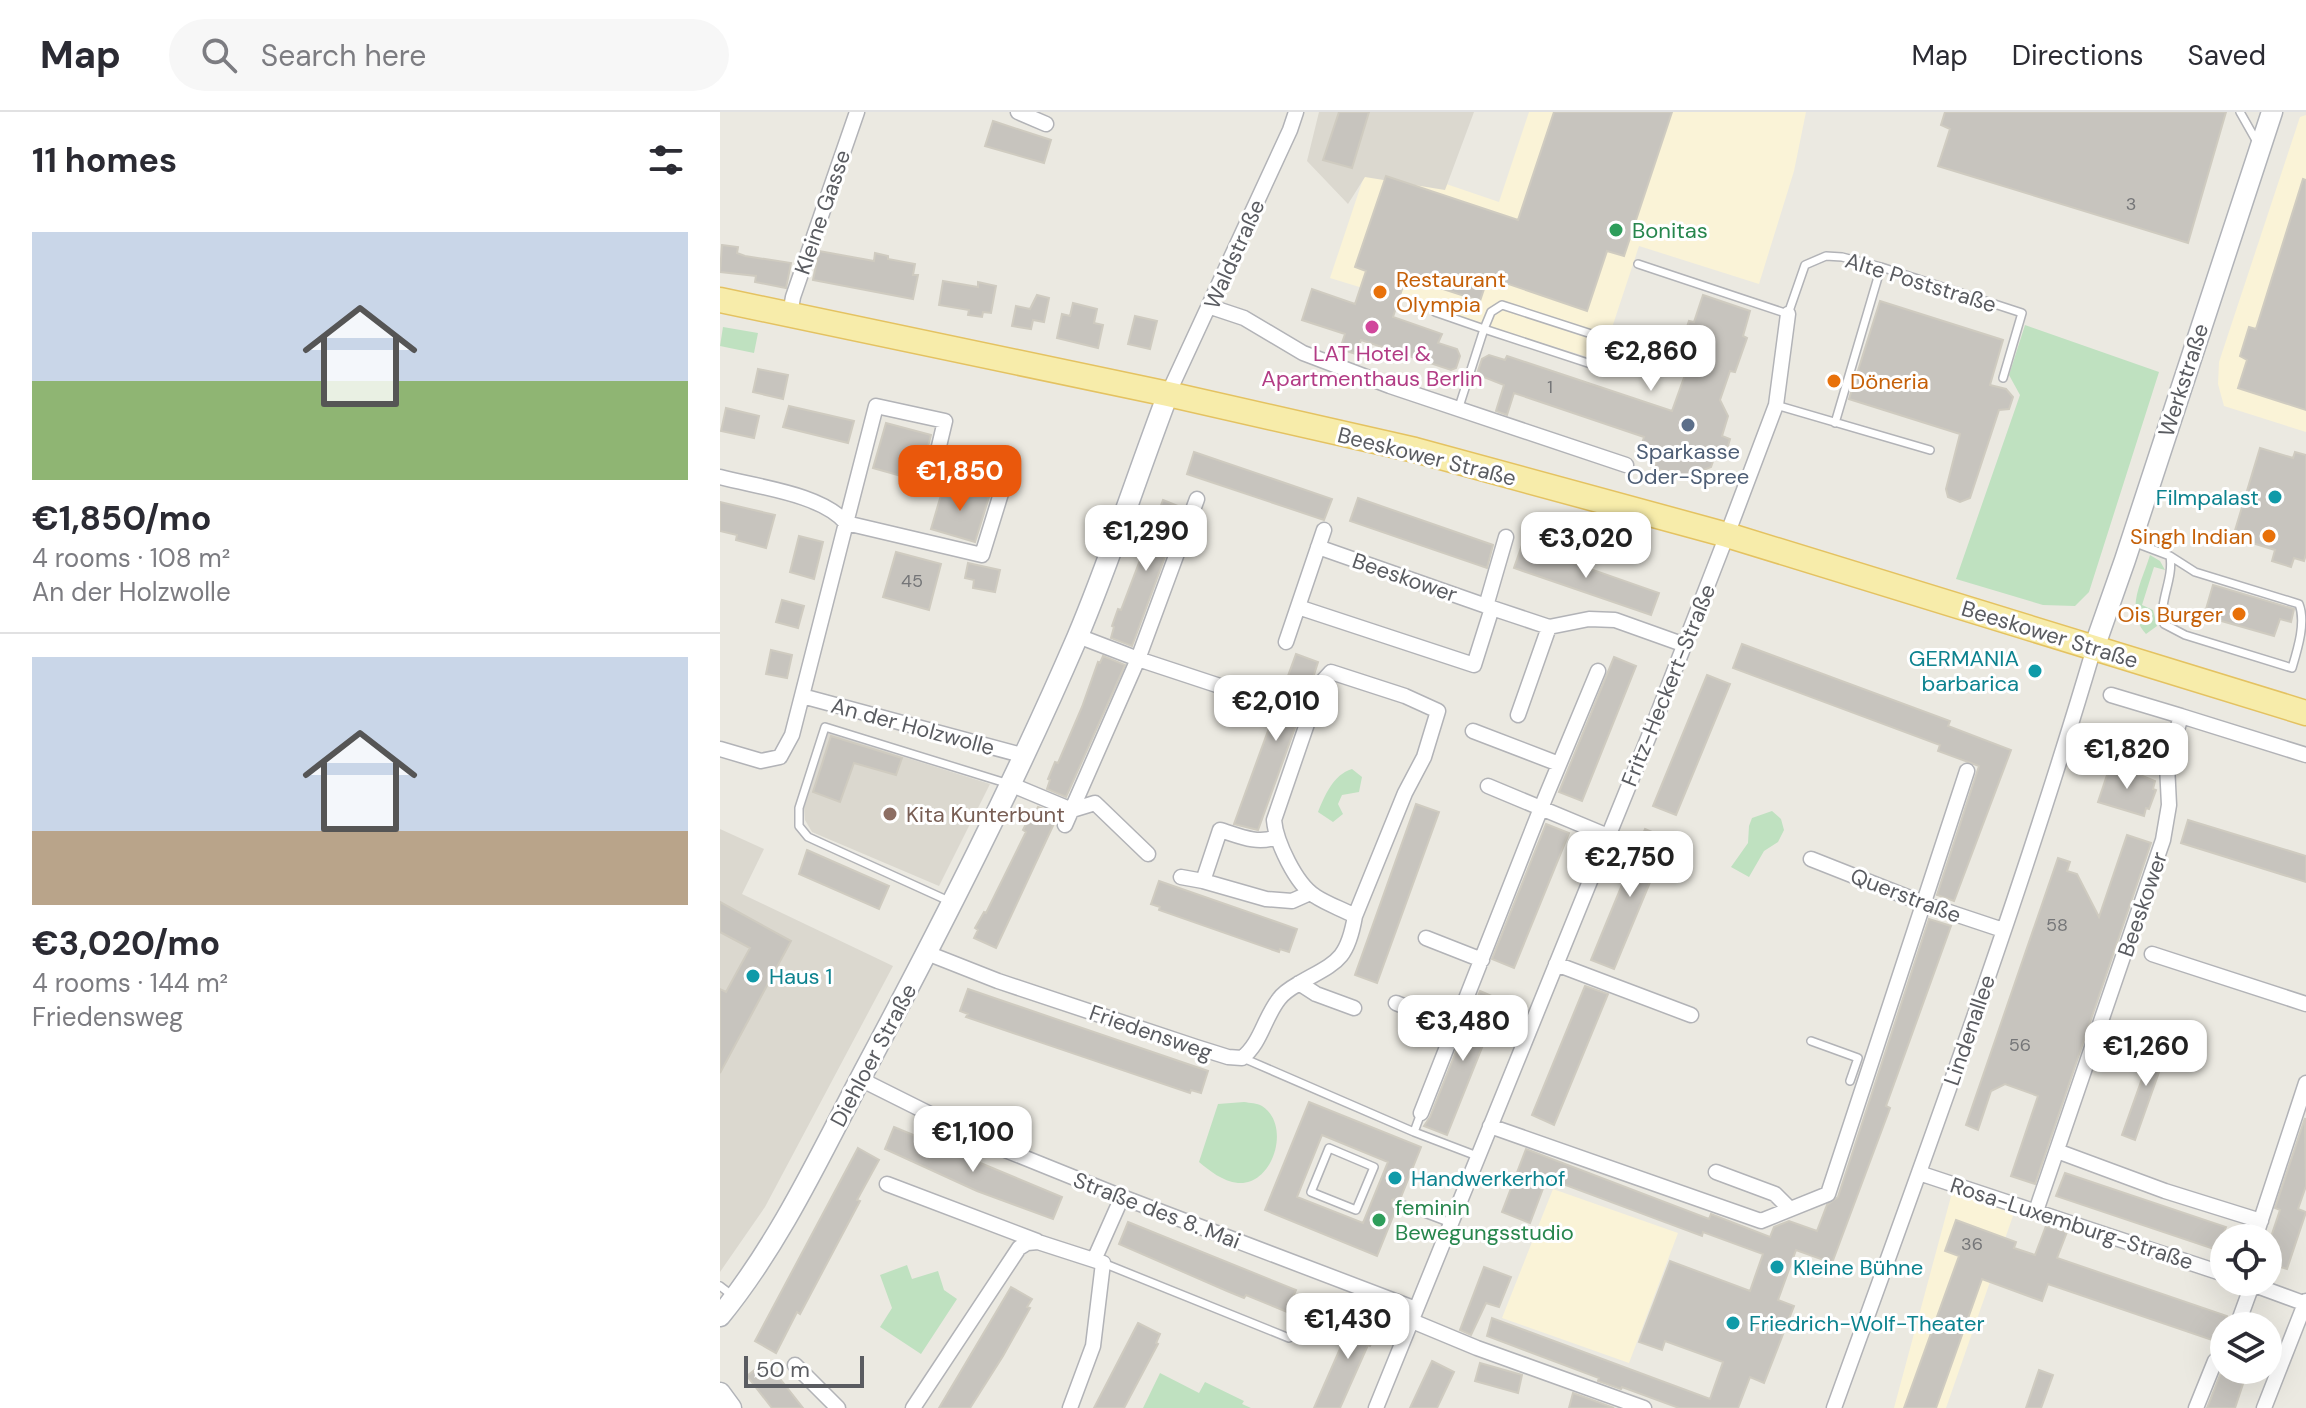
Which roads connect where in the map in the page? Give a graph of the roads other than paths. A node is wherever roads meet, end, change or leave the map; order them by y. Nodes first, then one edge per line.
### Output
1 (857, 112) edge
2 (1018, 112) edge
3 (1296, 112) edge
4 (2240, 112) edge
5 (2272, 112) edge
6 (1046, 124) dead end
7 (2260, 148) junction
8 (1638, 264) dead end
9 (1881, 267) junction
10 (720, 300) edge
11 (1211, 307) junction
12 (1435, 312) dead end
13 (790, 314) junction
14 (1788, 314) junction
15 (1484, 329) junction
16 (1613, 341) dead end
17 (1603, 368) dead end
18 (2003, 378) dead end
19 (1168, 394) junction
20 (1776, 405) junction
21 (1458, 410) junction
22 (1835, 423) junction
23 (1930, 450) dead end
24 (1626, 465) dead end
25 (720, 477) edge
26 (1197, 499) dead end
27 (846, 523) junction
28 (1324, 530) dead end
29 (1727, 535) junction
30 (1506, 537) dead end
31 (2131, 541) junction
32 (1318, 547) junction
33 (2170, 556) junction
34 (1298, 607) junction
35 (1489, 607) junction
36 (1549, 627) junction
37 (1078, 636) junction
38 (1286, 642) dead end
39 (1685, 645) junction
40 (2094, 648) junction
41 (1138, 659) junction
42 (1598, 671) dead end
43 (1238, 692) dead end
44 (2111, 695) dead end
45 (802, 696) junction
46 (2306, 713) edge
47 (1518, 715) dead end
48 (2181, 716) junction
49 (1473, 731) dead end
50 (2096, 741) dead end
51 (720, 749) edge
52 (2306, 755) edge
53 (1025, 756) junction
54 (1559, 764) junction
55 (2167, 765) junction
56 (1967, 771) dead end
57 (1012, 785) junction
58 (1488, 786) dead end
59 (1541, 808) junction
60 (1072, 810) junction
61 (1065, 825) dead end
62 (1608, 836) junction
63 (1276, 837) junction
64 (1148, 854) dead end
65 (1811, 859) dead end
66 (1181, 877) dead end
67 (1203, 881) junction
68 (1310, 893) junction
69 (953, 903) junction
70 (1925, 904) junction
71 (1355, 916) junction
72 (2003, 930) junction
73 (1426, 938) dead end
74 (927, 953) junction
75 (2152, 954) dead end
76 (1482, 960) junction
77 (1556, 964) junction
78 (1299, 983) junction
79 (1396, 1003) dead end
80 (2306, 1004) edge
81 (1354, 1008) dead end
82 (1691, 1015) dead end
83 (1456, 1027) junction
84 (1811, 1041) dead end
85 (1242, 1058) junction
86 (860, 1079) junction
87 (1850, 1081) dead end
88 (2306, 1083) edge
89 (1421, 1113) joint
90 (1490, 1126) junction
91 (1414, 1132) junction
92 (2057, 1151) junction
93 (1477, 1156) junction
94 (1716, 1172) dead end
95 (1919, 1173) junction
96 (887, 1184) dead end
97 (1364, 1190) junction
98 (1375, 1194) dead end
99 (1122, 1197) junction
100 (1398, 1203) dead end
101 (1790, 1209) junction
102 (2036, 1211) junction
103 (2261, 1221) junction
104 (1451, 1223) junction
105 (2260, 1224) edge
106 (1038, 1242) junction
107 (1098, 1261) junction
108 (2210, 1269) edge
109 (728, 1292) edge
110 (2282, 1295) edge
111 (2306, 1303) edge
112 (1414, 1315) junction
113 (720, 1316) edge
114 (1289, 1338) dead end
115 (2282, 1350) edge
116 (795, 1365) dead end
117 (2210, 1373) edge
118 (2270, 1384) edge
119 (720, 1393) edge
120 (731, 1408) edge
121 (838, 1408) edge
122 (913, 1408) edge
123 (1070, 1408) edge
124 (1376, 1408) edge
125 (1644, 1408) edge
126 (1834, 1408) edge
127 (2196, 1408) edge
128 (2264, 1408) edge

1 - 13 street, Kleine Gasse
2 - 6 street
3 - 11 street, Waldstraße
4 - 7 lane
5 - 7 street, Werkstraße
7 - 31 street, Werkstraße
8 - 14 lane
9 - 14 lane, Alte Poststraße
9 - 18 lane, Alte Poststraße
9 - 22 lane
10 - 13 main road, Beeskower Straße
11 - 19 street, Waldstraße
11 - 21 street
12 - 15 lane
13 - 19 main road, Beeskower Straße
14 - 20 street, Alte Poststraße
15 - 16 lane
15 - 17 lane
15 - 21 lane
19 - 29 main road, Beeskower Straße
19 - 37 street, Diehloer Straße
20 - 22 lane
20 - 29 street, Alte Poststraße
21 - 24 street
22 - 23 lane
25 - 27 street, An der Holzwolle
26 - 41 street
27 - 27 street, An der Holzwolle
27 - 45 street, An der Holzwolle
28 - 32 street
29 - 39 street, Fritz-Heckert-Straße
29 - 40 main road, Beeskower Straße
30 - 35 street
31 - 33 lane
31 - 40 street, Werkstraße
32 - 34 street
32 - 35 street, Beeskower
33 - 33 lane
34 - 35 street
34 - 38 street
35 - 36 street
36 - 39 street
36 - 47 street
37 - 41 street
37 - 53 street, Diehloer Straße
39 - 62 street, Fritz-Heckert-Straße
40 - 46 main road, Beeskower Straße
40 - 72 street, Lindenallee
41 - 43 street
41 - 60 street
42 - 54 street
44 - 48 street
45 - 51 street, An der Holzwolle
45 - 53 street, An der Holzwolle
48 - 52 street
48 - 55 street, Beeskower
49 - 54 street
50 - 55 street
53 - 57 street, Diehloer Straße
54 - 59 street
55 - 92 street, Beeskower
56 - 70 street
57 - 60 street
57 - 69 street, Diehloer Straße
57 - 69 lane
58 - 59 street
59 - 62 street
59 - 76 street
60 - 61 street
60 - 64 street
62 - 77 street, Fritz-Heckert-Straße
63 - 67 street
63 - 68 street
63 - 71 street, Friedensweg
65 - 70 street, Querstraße
66 - 67 street
67 - 68 street
68 - 71 street
69 - 74 street, Diehloer Straße
70 - 72 street, Querstraße
70 - 101 street
71 - 78 street, Friedensweg
72 - 95 street, Lindenallee
73 - 76 street
74 - 85 street, Friedensweg
74 - 86 street, Diehloer Straße
75 - 80 street
76 - 83 street
77 - 82 street
77 - 90 street, Fritz-Heckert-Straße
78 - 81 street
78 - 85 street, Friedensweg
79 - 83 street
83 - 89 street
84 - 87 lane
85 - 91 lane
86 - 99 street, Straße des 8. Mai
86 - 109 street, Diehloer Straße
88 - 103 street
89 - 91 lane
90 - 93 street, Fritz-Heckert-Straße
90 - 101 street
91 - 93 lane
92 - 102 street, Beeskower
92 - 103 street
93 - 104 street, Fritz-Heckert-Straße
94 - 101 street
95 - 102 street, Rosa-Luxemburg-Straße
95 - 126 street, Lindenallee
96 - 106 street
97 - 97 lane
97 - 98 lane
99 - 107 street
99 - 112 street, Straße des 8. Mai
100 - 104 lane
102 - 108 street, Rosa-Luxemburg-Straße
103 - 105 street
104 - 112 street, Fritz-Heckert-Straße
106 - 107 street
106 - 122 street
107 - 114 lane
107 - 123 street
109 - 113 street, Diehloer Straße
110 - 111 street
111 - 115 street
112 - 124 street, Fritz-Heckert-Straße
112 - 125 street, Straße des 8. Mai
116 - 121 street
117 - 127 street
118 - 128 street
119 - 120 street

